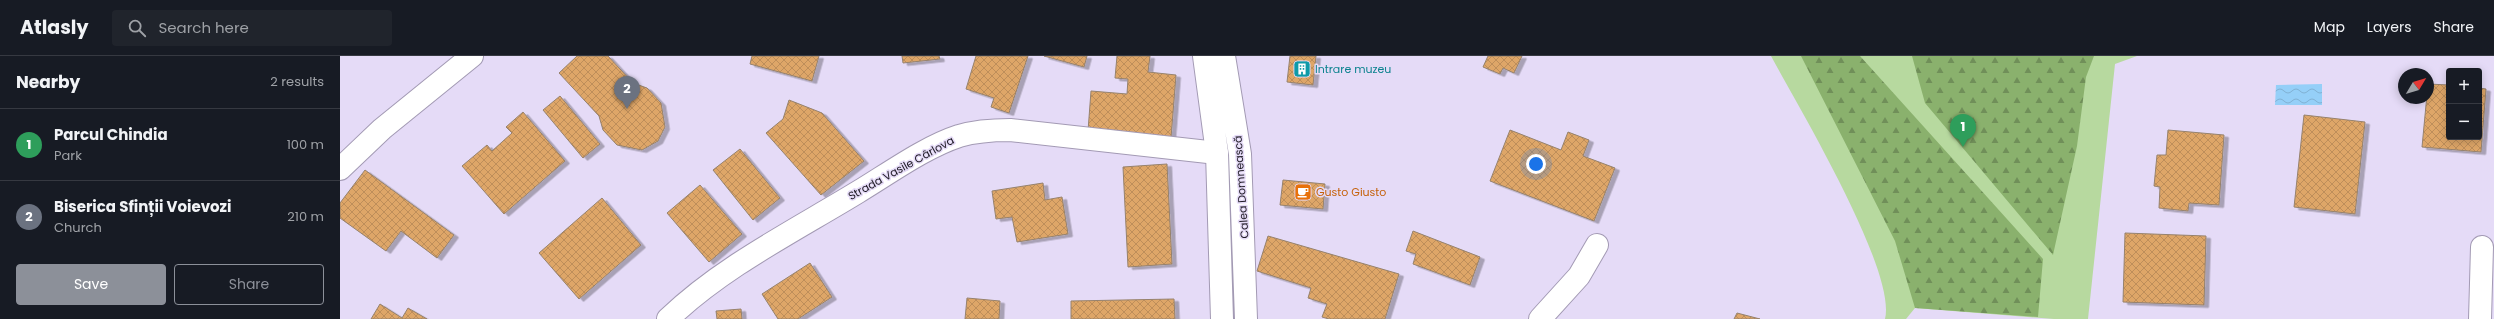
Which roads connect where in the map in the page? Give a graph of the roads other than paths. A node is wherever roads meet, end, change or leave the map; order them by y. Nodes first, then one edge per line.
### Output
1 (472, 56) edge
2 (1204, 56) edge
3 (1224, 56) edge
4 (1217, 153) junction
5 (340, 169) edge
6 (1597, 246) dead end
7 (2482, 247) dead end
8 (668, 319) edge
9 (1222, 319) edge
10 (1246, 319) edge
11 (1540, 319) edge
12 (2480, 319) edge

1 - 5 street
2 - 4 street, Calea Domnească
3 - 10 street, Calea Domnească
4 - 8 street, Strada Vasile Cârlova
4 - 9 street, Calea Domnească
6 - 11 street
7 - 12 street

